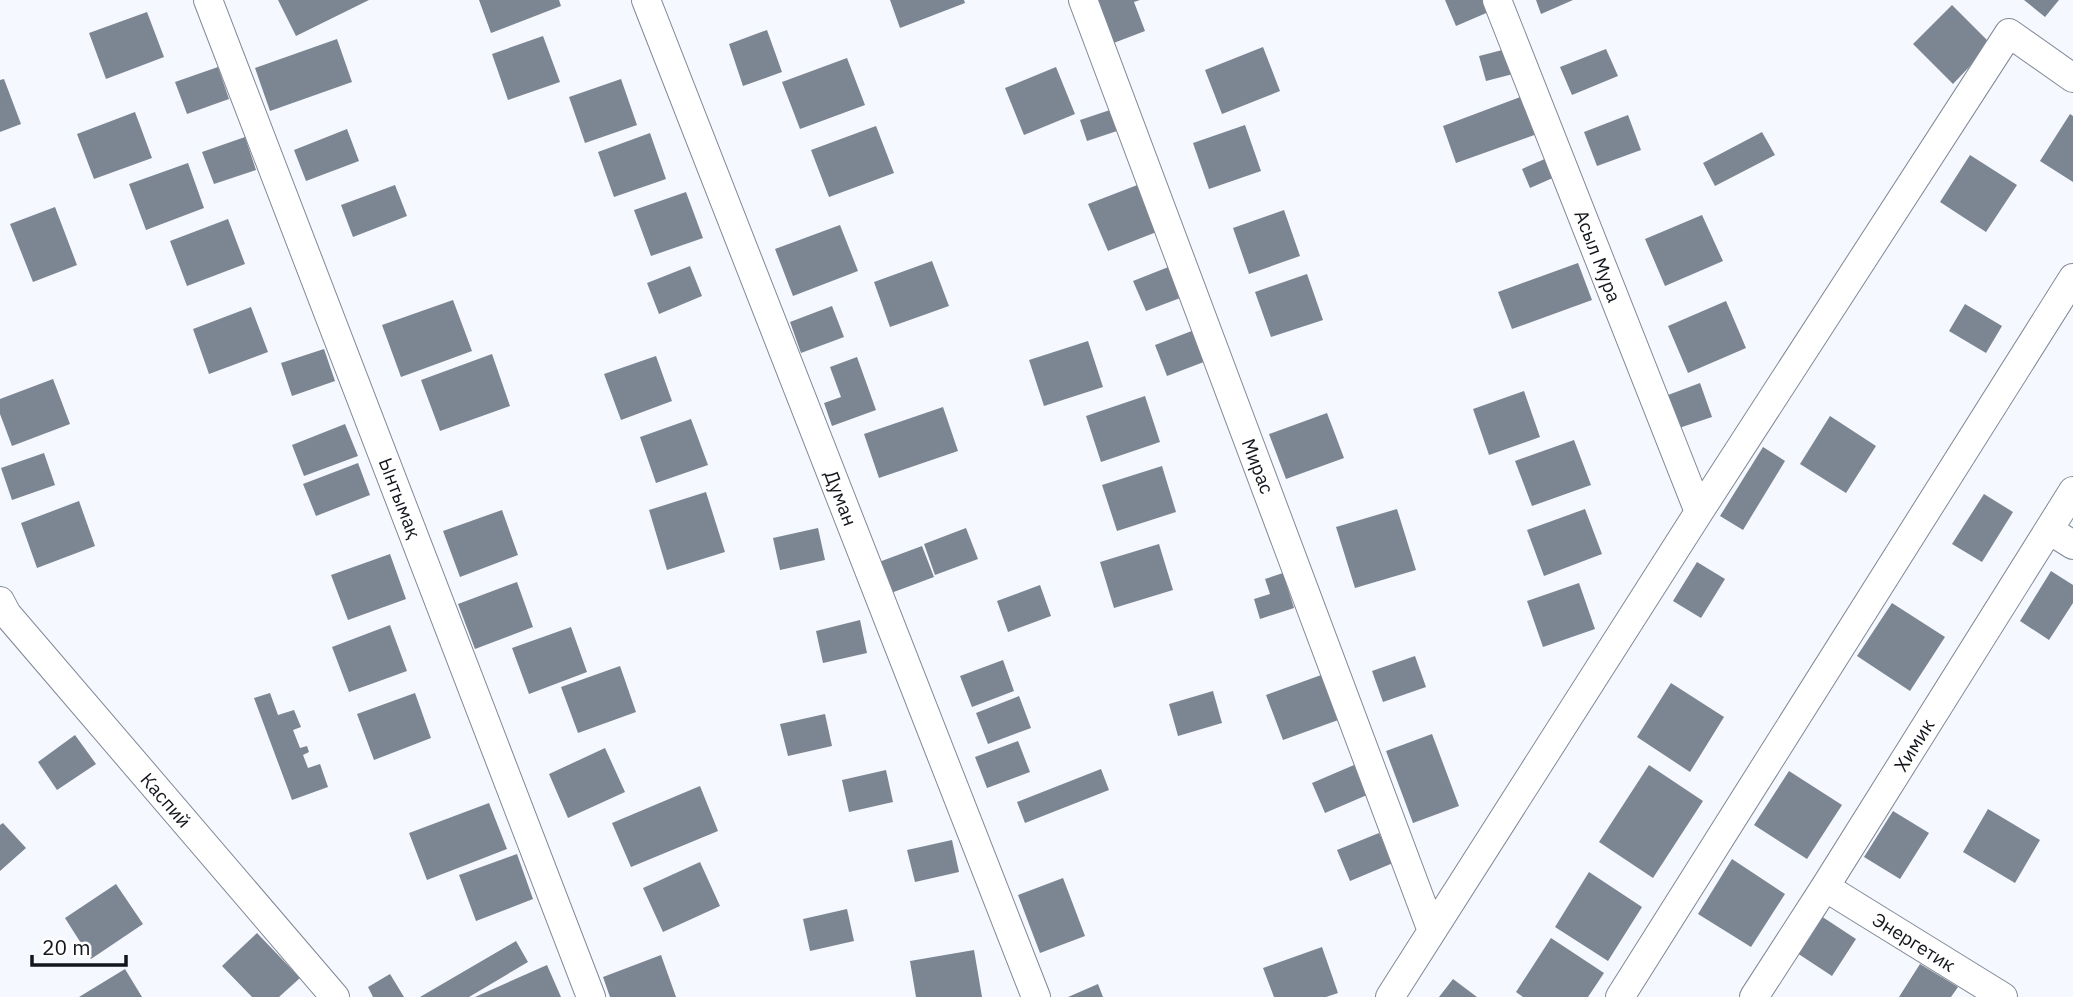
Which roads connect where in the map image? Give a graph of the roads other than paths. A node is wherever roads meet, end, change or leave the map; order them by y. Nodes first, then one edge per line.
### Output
1 (208, 0) edge
2 (646, 0) edge
3 (1083, 0) edge
4 (1497, 0) edge
5 (2073, 78) edge
6 (2073, 278) edge
7 (2073, 491) edge
8 (1699, 512) junction
9 (2049, 530) junction
10 (2073, 545) edge
11 (0, 601) edge
12 (1825, 887) junction
13 (1432, 931) junction
14 (335, 997) edge
15 (591, 997) edge
16 (1036, 997) edge
17 (1390, 997) edge
18 (1620, 997) edge
19 (1754, 997) edge
20 (2003, 997) edge

1 - 15 street, Ынтымақ
2 - 16 street, Думан
3 - 13 street, Мирас
4 - 8 street, Асыл Мура
5 - 8 street
6 - 18 street
7 - 9 street, Химик
8 - 13 street
9 - 10 street
9 - 12 street, Химик
11 - 14 street, Каспий
12 - 19 street, Химик
12 - 20 street, Энергетик
13 - 17 street

